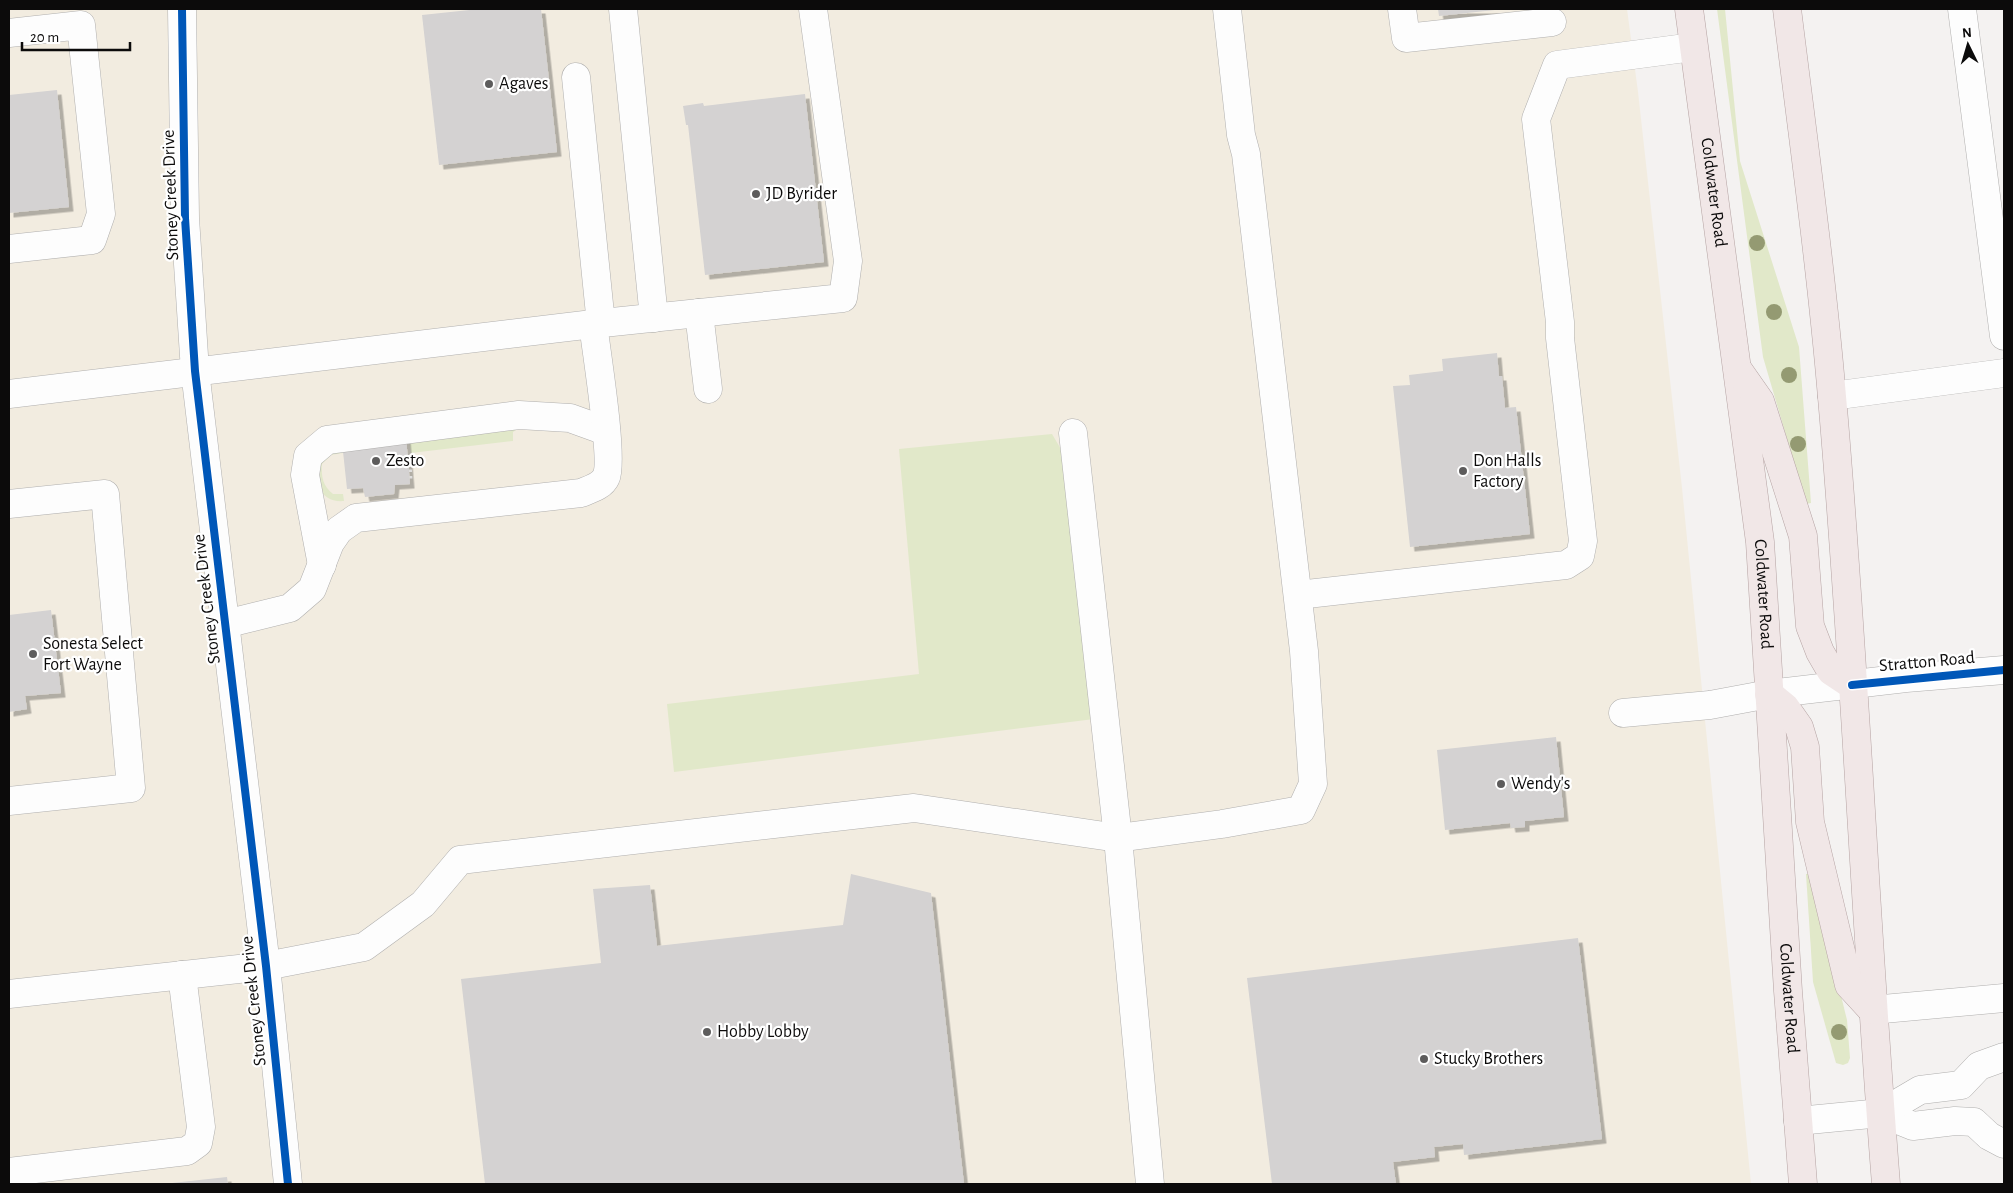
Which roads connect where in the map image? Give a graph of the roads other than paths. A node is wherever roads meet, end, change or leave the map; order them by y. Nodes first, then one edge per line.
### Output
1 (182, 9) edge
2 (623, 9) edge
3 (813, 9) edge
4 (1227, 9) edge
5 (1402, 9) edge
6 (1688, 9) edge
7 (1787, 9) edge
8 (1962, 9) edge
9 (1551, 15) edge
10 (9, 33) edge
11 (1693, 47) junction
12 (1557, 64) junction
13 (576, 77) dead end
14 (9, 249) edge
15 (699, 313) junction
16 (654, 318) junction
17 (597, 324) junction
18 (2004, 336) edge
19 (1736, 367) junction
20 (195, 371) junction
21 (2004, 373) edge
22 (708, 389) dead end
23 (9, 394) edge
24 (1832, 396) junction
25 (606, 431) junction
26 (1073, 433) dead end
27 (9, 504) edge
28 (322, 565) junction
29 (1298, 595) junction
30 (225, 624) junction
31 (2004, 670) edge
32 (1852, 685) junction
33 (1769, 694) junction
34 (1623, 713) dead end
35 (9, 801) edge
36 (1118, 838) junction
37 (266, 966) junction
38 (182, 975) junction
39 (9, 994) edge
40 (2004, 998) edge
41 (1872, 1010) junction
42 (2004, 1057) edge
43 (1881, 1113) junction
44 (1798, 1121) junction
45 (2004, 1144) edge
46 (9, 1172) edge
47 (288, 1184) edge
48 (1150, 1184) edge
49 (1803, 1184) edge
50 (1886, 1184) edge

1 - 20 street, Stoney Creek Drive
2 - 16 street
3 - 15 street
4 - 29 street
5 - 9 street
6 - 11 main road, Coldwater Road
7 - 24 main road
8 - 18 street
9 - 12 street
10 - 14 street
11 - 12 street
11 - 19 main road, Coldwater Road
12 - 29 street
13 - 17 street
15 - 16 street
15 - 22 street
16 - 17 street
17 - 20 street
17 - 25 street
19 - 32 main road
19 - 33 main road, Coldwater Road
20 - 23 street
20 - 30 street, Stoney Creek Drive
21 - 24 street
24 - 32 main road
25 - 28 street
25 - 28 street
26 - 36 street
27 - 35 street
28 - 30 street
29 - 36 street
30 - 37 street, Stoney Creek Drive
31 - 32 street, Stratton Road
32 - 33 street, Stratton Road
32 - 41 main road
33 - 34 street, Stratton Road
33 - 41 main road
33 - 44 main road, Coldwater Road
36 - 37 street
36 - 48 street
37 - 38 street
37 - 47 street, Stoney Creek Drive
38 - 39 street
38 - 46 street
40 - 41 street
41 - 43 main road
42 - 43 street
43 - 44 street
43 - 45 street
43 - 50 main road
44 - 49 main road, Coldwater Road

